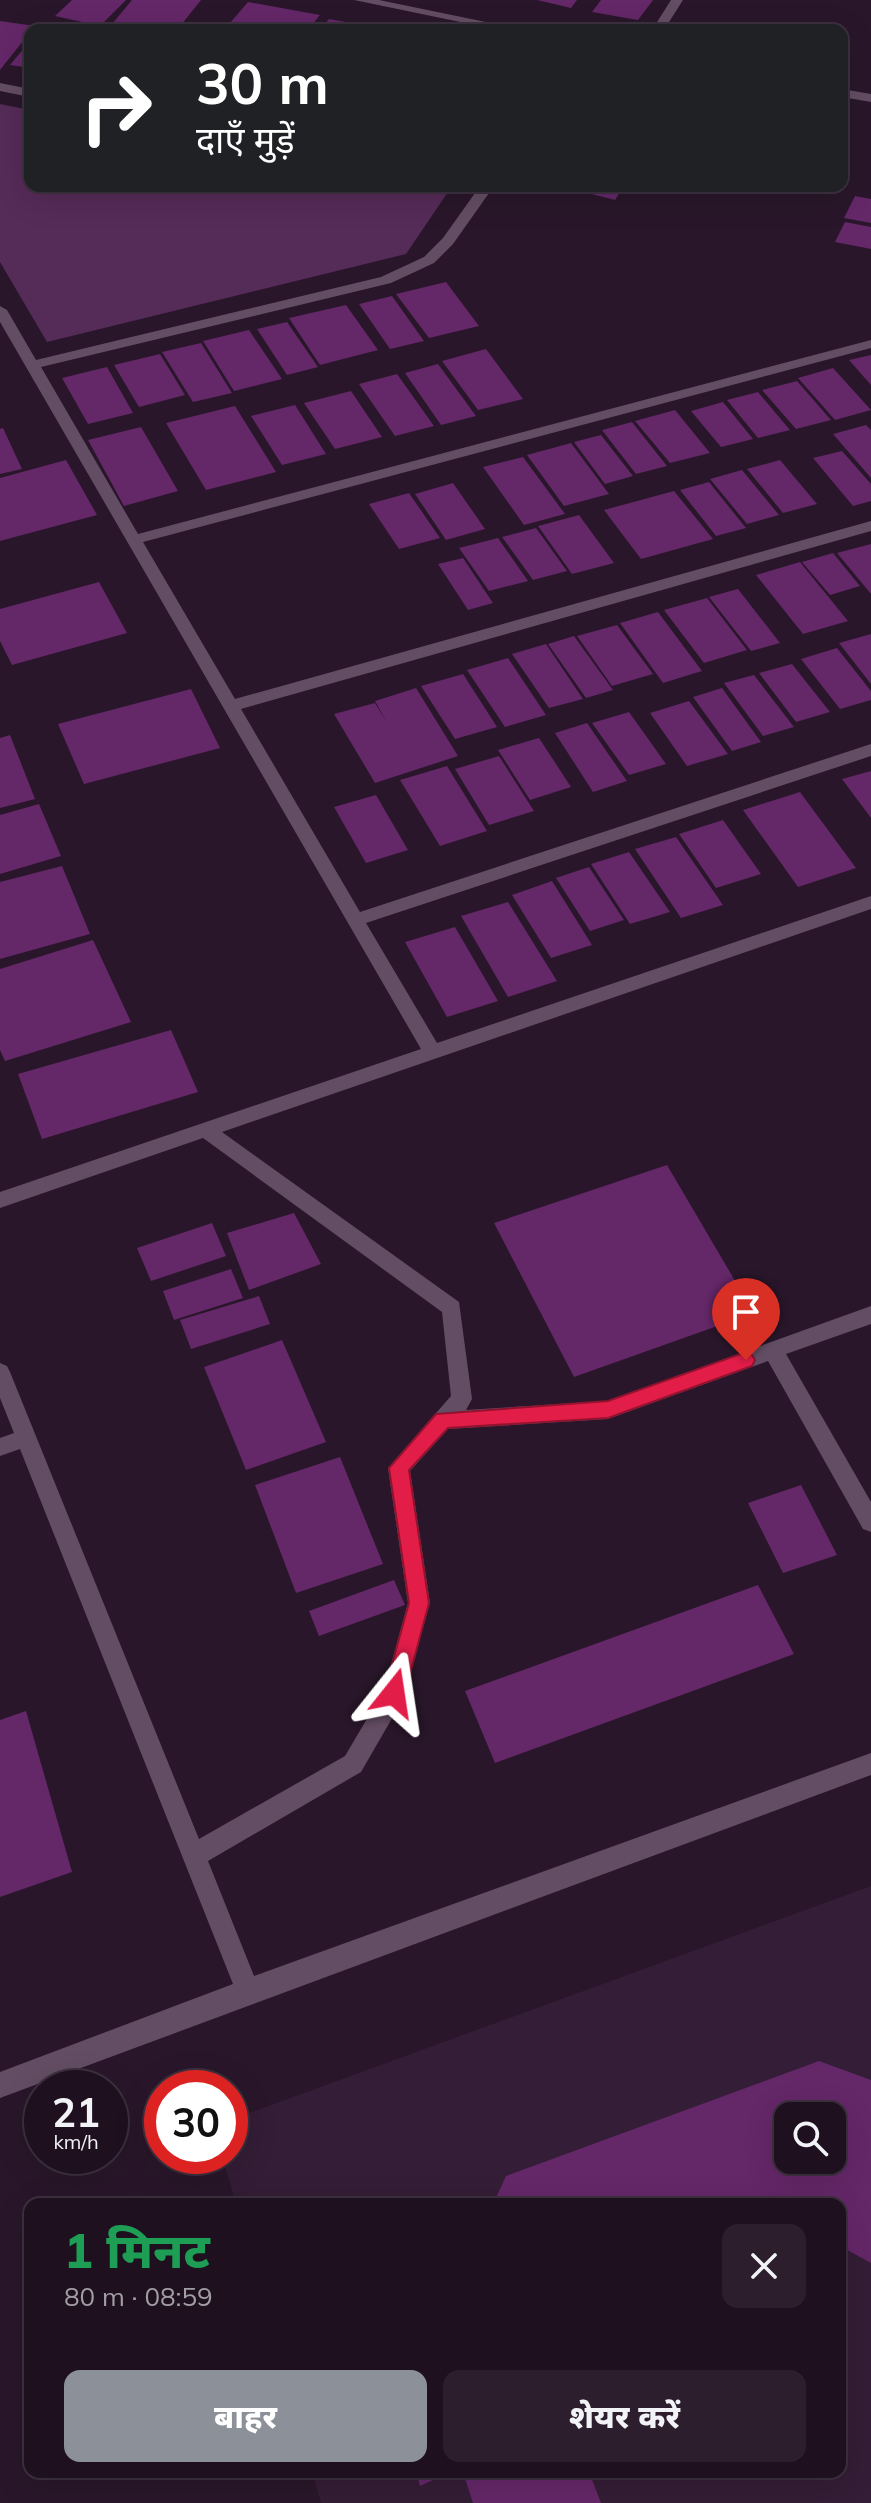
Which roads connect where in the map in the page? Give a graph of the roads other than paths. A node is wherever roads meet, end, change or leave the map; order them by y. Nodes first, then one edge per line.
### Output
1 (360, 0) edge
2 (677, 0) edge
3 (486, 24) edge
4 (662, 24) edge
5 (0, 87) edge
6 (24, 92) edge
7 (848, 94) edge
8 (871, 98) edge
9 (480, 192) edge
10 (0, 310) edge
11 (871, 344) edge
12 (32, 365) junction
13 (871, 526) edge
14 (134, 540) junction
15 (230, 706) junction
16 (871, 750) edge
17 (871, 902) edge
18 (355, 920) junction
19 (431, 1050) junction
20 (204, 1129) junction
21 (0, 1200) edge
22 (871, 1315) edge
23 (773, 1350) junction
24 (0, 1372) edge
25 (443, 1420) junction
26 (27, 1438) junction
27 (0, 1447) edge
28 (871, 1522) edge
29 (871, 1764) edge
30 (193, 1856) junction
31 (248, 1991) junction
32 (0, 2085) edge

1 - 3 street
2 - 4 street
5 - 6 street
7 - 8 street
9 - 12 street
10 - 12 street
11 - 14 street
12 - 14 street
13 - 15 street
14 - 15 street
15 - 18 street
16 - 18 street
17 - 19 street
18 - 19 street
19 - 20 street
20 - 21 street
20 - 25 street
22 - 23 street
23 - 25 street
23 - 28 street
24 - 26 street
25 - 30 street
26 - 27 street
26 - 30 street
29 - 31 street
30 - 31 street
31 - 32 street

